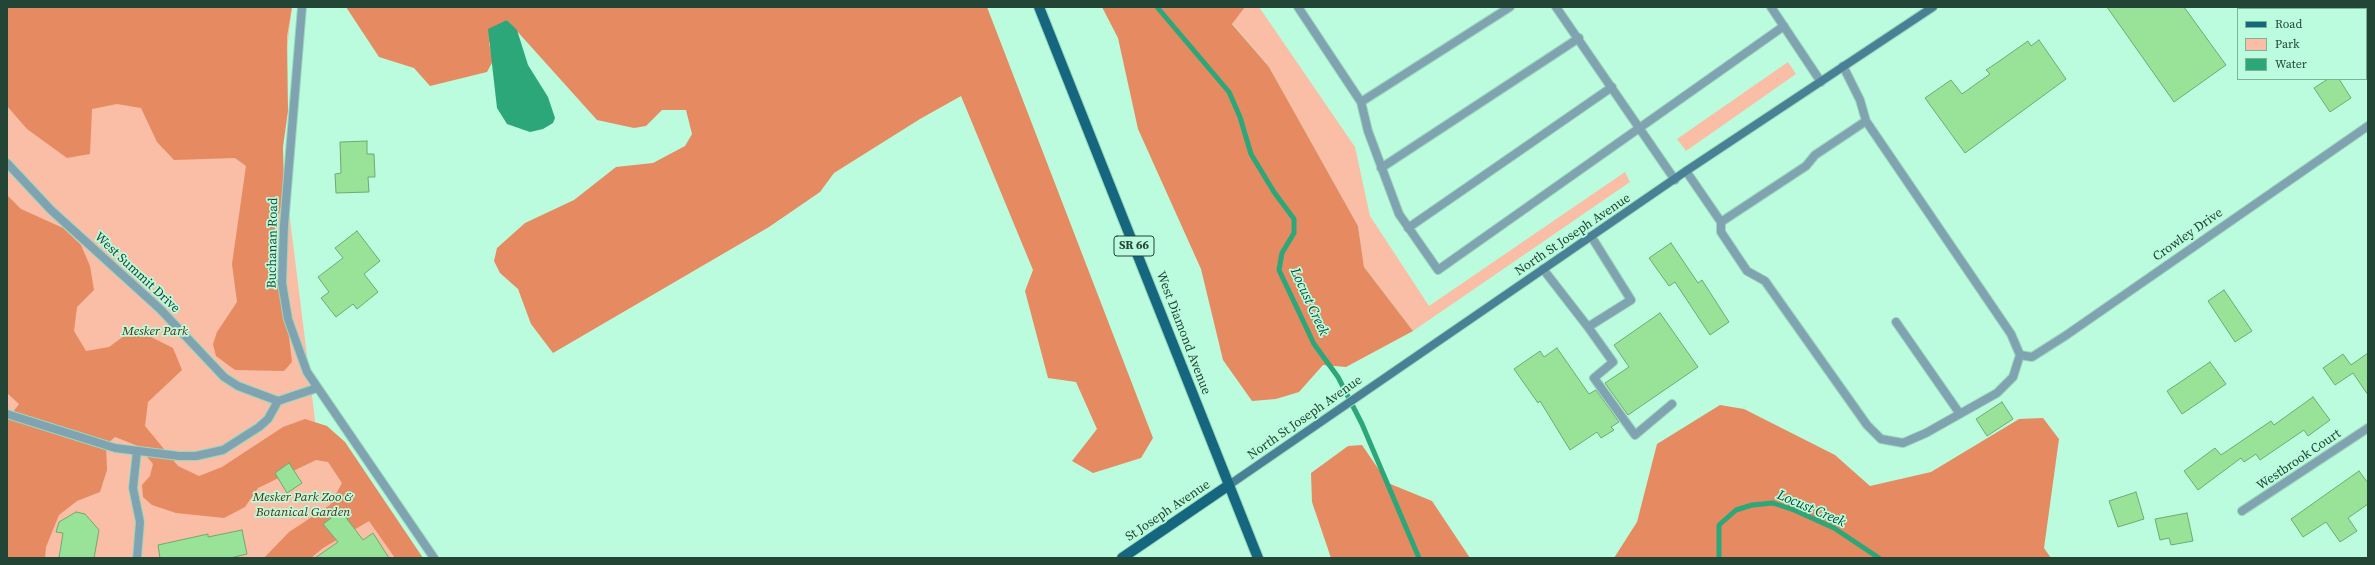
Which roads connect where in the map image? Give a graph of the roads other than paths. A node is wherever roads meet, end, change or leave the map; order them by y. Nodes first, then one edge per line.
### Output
1 (302, 7) edge
2 (1039, 7) edge
3 (1298, 7) edge
4 (1510, 7) edge
5 (1556, 7) edge
6 (1771, 7) edge
7 (1932, 7) edge
8 (1784, 26) junction
9 (1579, 38) junction
10 (1844, 66) junction
11 (1821, 82) junction
12 (1612, 87) junction
13 (1362, 102) junction
14 (1866, 121) junction
15 (2368, 126) edge
16 (1640, 129) junction
17 (7, 162) edge
18 (1381, 168) junction
19 (1686, 171) junction
20 (1675, 180) junction
21 (1721, 222) junction
22 (1408, 228) junction
23 (1591, 236) junction
24 (1543, 269) junction
25 (1896, 322) dead end
26 (1588, 327) junction
27 (2020, 355) junction
28 (317, 388) junction
29 (278, 401) junction
30 (1672, 404) dead end
31 (7, 414) edge
32 (1960, 414) junction
33 (2368, 428) edge
34 (137, 451) junction
35 (1229, 485) junction
36 (2242, 511) dead end
37 (137, 558) edge
38 (434, 558) edge
39 (1122, 558) edge
40 (1258, 558) edge

1 - 28 street, Buchanan Road
2 - 35 main road, West Diamond Avenue / SR 66
3 - 13 street
4 - 13 street
5 - 9 street
6 - 8 street
7 - 10 main road, North St Joseph Avenue
8 - 11 street
8 - 16 street
9 - 12 street
9 - 18 street
10 - 11 main road, North St Joseph Avenue
10 - 14 street
11 - 19 main road, North St Joseph Avenue
12 - 16 street
12 - 22 street
13 - 18 street
14 - 21 street
14 - 27 street
15 - 27 street, Crowley Drive
16 - 20 street
16 - 22 street
17 - 29 street, West Summit Drive
18 - 22 street
19 - 20 main road, North St Joseph Avenue
19 - 21 street
20 - 23 main road, North St Joseph Avenue
21 - 32 street
23 - 24 main road, North St Joseph Avenue
23 - 26 street
24 - 26 street
24 - 35 main road, North St Joseph Avenue
25 - 32 street
26 - 30 street
27 - 32 street
28 - 29 street
28 - 38 street, Buchanan Road
29 - 34 street
31 - 34 street
33 - 36 street, Westbrook Court
34 - 37 street
35 - 39 main road, St Joseph Avenue
35 - 40 main road, West Diamond Avenue / SR 66

